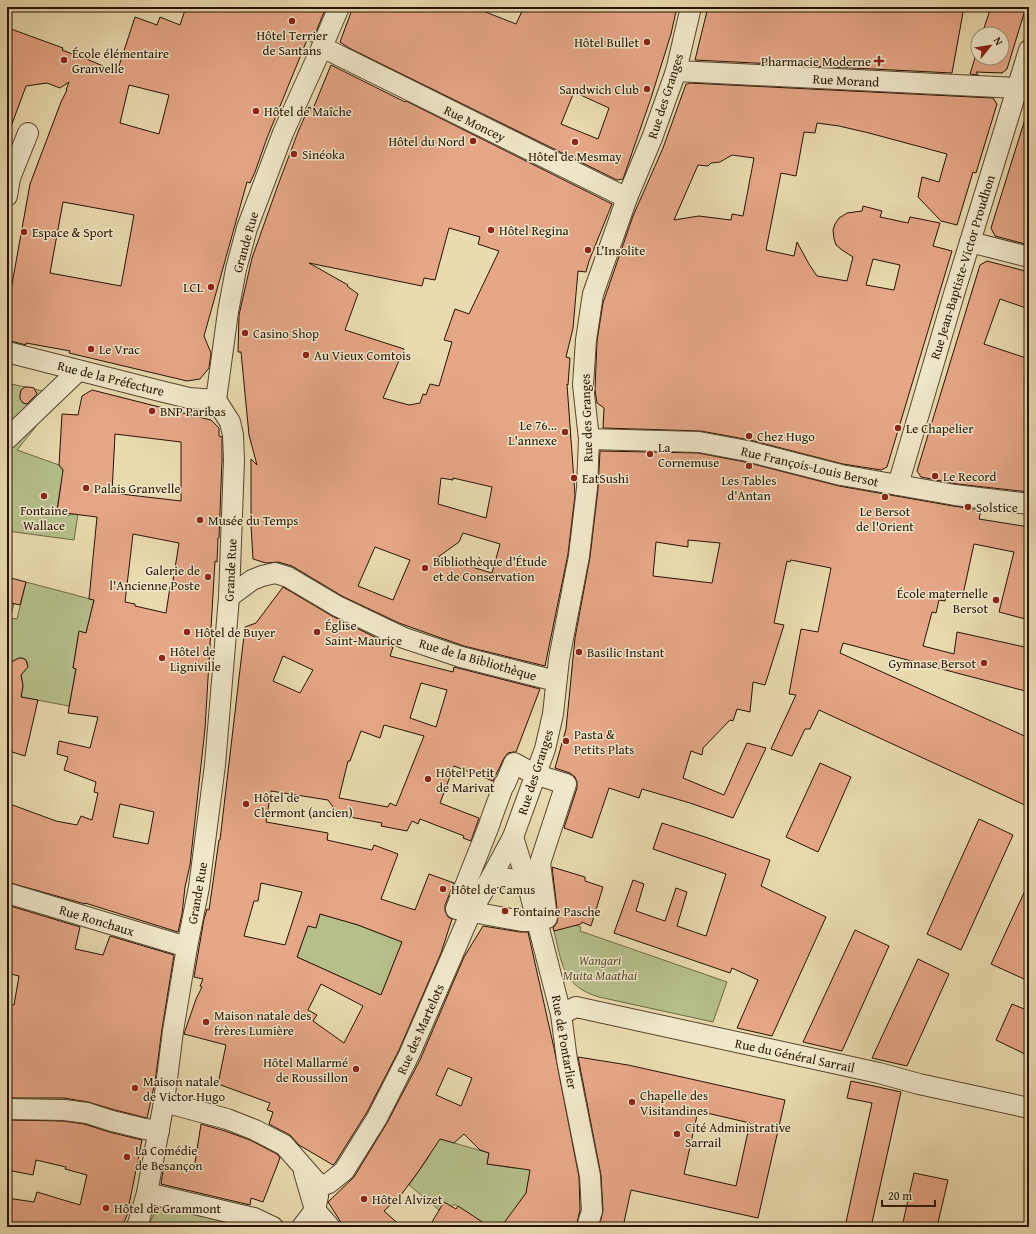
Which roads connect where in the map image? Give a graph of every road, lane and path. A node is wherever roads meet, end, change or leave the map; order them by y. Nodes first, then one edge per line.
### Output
1 (339, 7) edge
2 (691, 7) edge
3 (322, 47) junction
4 (1029, 50) edge
5 (676, 71) junction
6 (1023, 90) edge
7 (28, 133) dead end
8 (7, 196) edge
9 (627, 198) junction
10 (970, 242) junction
11 (1029, 257) edge
12 (7, 352) edge
13 (78, 371) junction
14 (216, 400) junction
15 (7, 439) edge
16 (589, 439) junction
17 (898, 485) junction
18 (1029, 504) edge
19 (229, 597) junction
20 (556, 681) junction
21 (536, 775) junction
22 (513, 837) junction
23 (492, 876) junction
24 (527, 882) junction
25 (7, 893) edge
26 (471, 912) junction
27 (536, 920) junction
28 (187, 947) junction
29 (561, 1014) junction
30 (164, 1102) junction
31 (1029, 1108) edge
32 (7, 1109) edge
33 (159, 1131) junction
34 (302, 1166) junction
35 (320, 1186) junction
36 (147, 1193) junction
37 (315, 1210) junction
38 (137, 1227) edge
39 (273, 1227) edge
40 (302, 1227) edge
41 (330, 1227) edge
42 (587, 1227) edge

1 - 3 street, Grande Rue
2 - 5 street, Rue des Granges
3 - 9 street, Rue Moncey
3 - 14 street, Grande Rue
4 - 6 street, Rue Jean-Baptiste-Victor Proudhon
5 - 6 street, Rue Morand
5 - 9 street, Rue des Granges
6 - 10 street, Rue Jean-Baptiste-Victor Proudhon
7 - 8 street
9 - 16 street, Rue des Granges
10 - 11 street
10 - 17 street, Rue Jean-Baptiste-Victor Proudhon
12 - 13 street, Rue de la Préfecture
13 - 14 street, Rue de la Préfecture
13 - 15 street
14 - 19 street, Grande Rue
16 - 17 street, Rue François-Louis Bersot
16 - 20 street, Rue des Granges
17 - 18 street, Rue François-Louis Bersot
19 - 20 street, Rue de la Bibliothèque
19 - 28 street, Grande Rue
20 - 21 street, Rue des Granges
21 - 22 street, Rue des Granges
21 - 26 street
21 - 27 street
22 - 23 street, Rue des Martelots
22 - 24 street, Rue de Pontarlier
23 - 24 street
23 - 26 street, Rue des Martelots
24 - 27 street, Rue de Pontarlier
25 - 28 street, Rue Ronchaux
26 - 27 street
26 - 35 street, Rue des Martelots
27 - 29 street, Rue de Pontarlier
28 - 30 street, Grande Rue
29 - 31 street, Rue du Général Sarrail
29 - 42 street, Rue de Pontarlier
30 - 33 street, Grande Rue
30 - 34 street
32 - 33 street
33 - 36 street, Grande Rue
34 - 35 street
34 - 37 street
35 - 37 street
36 - 38 street, Grande Rue
36 - 39 street
37 - 40 street
37 - 41 street

